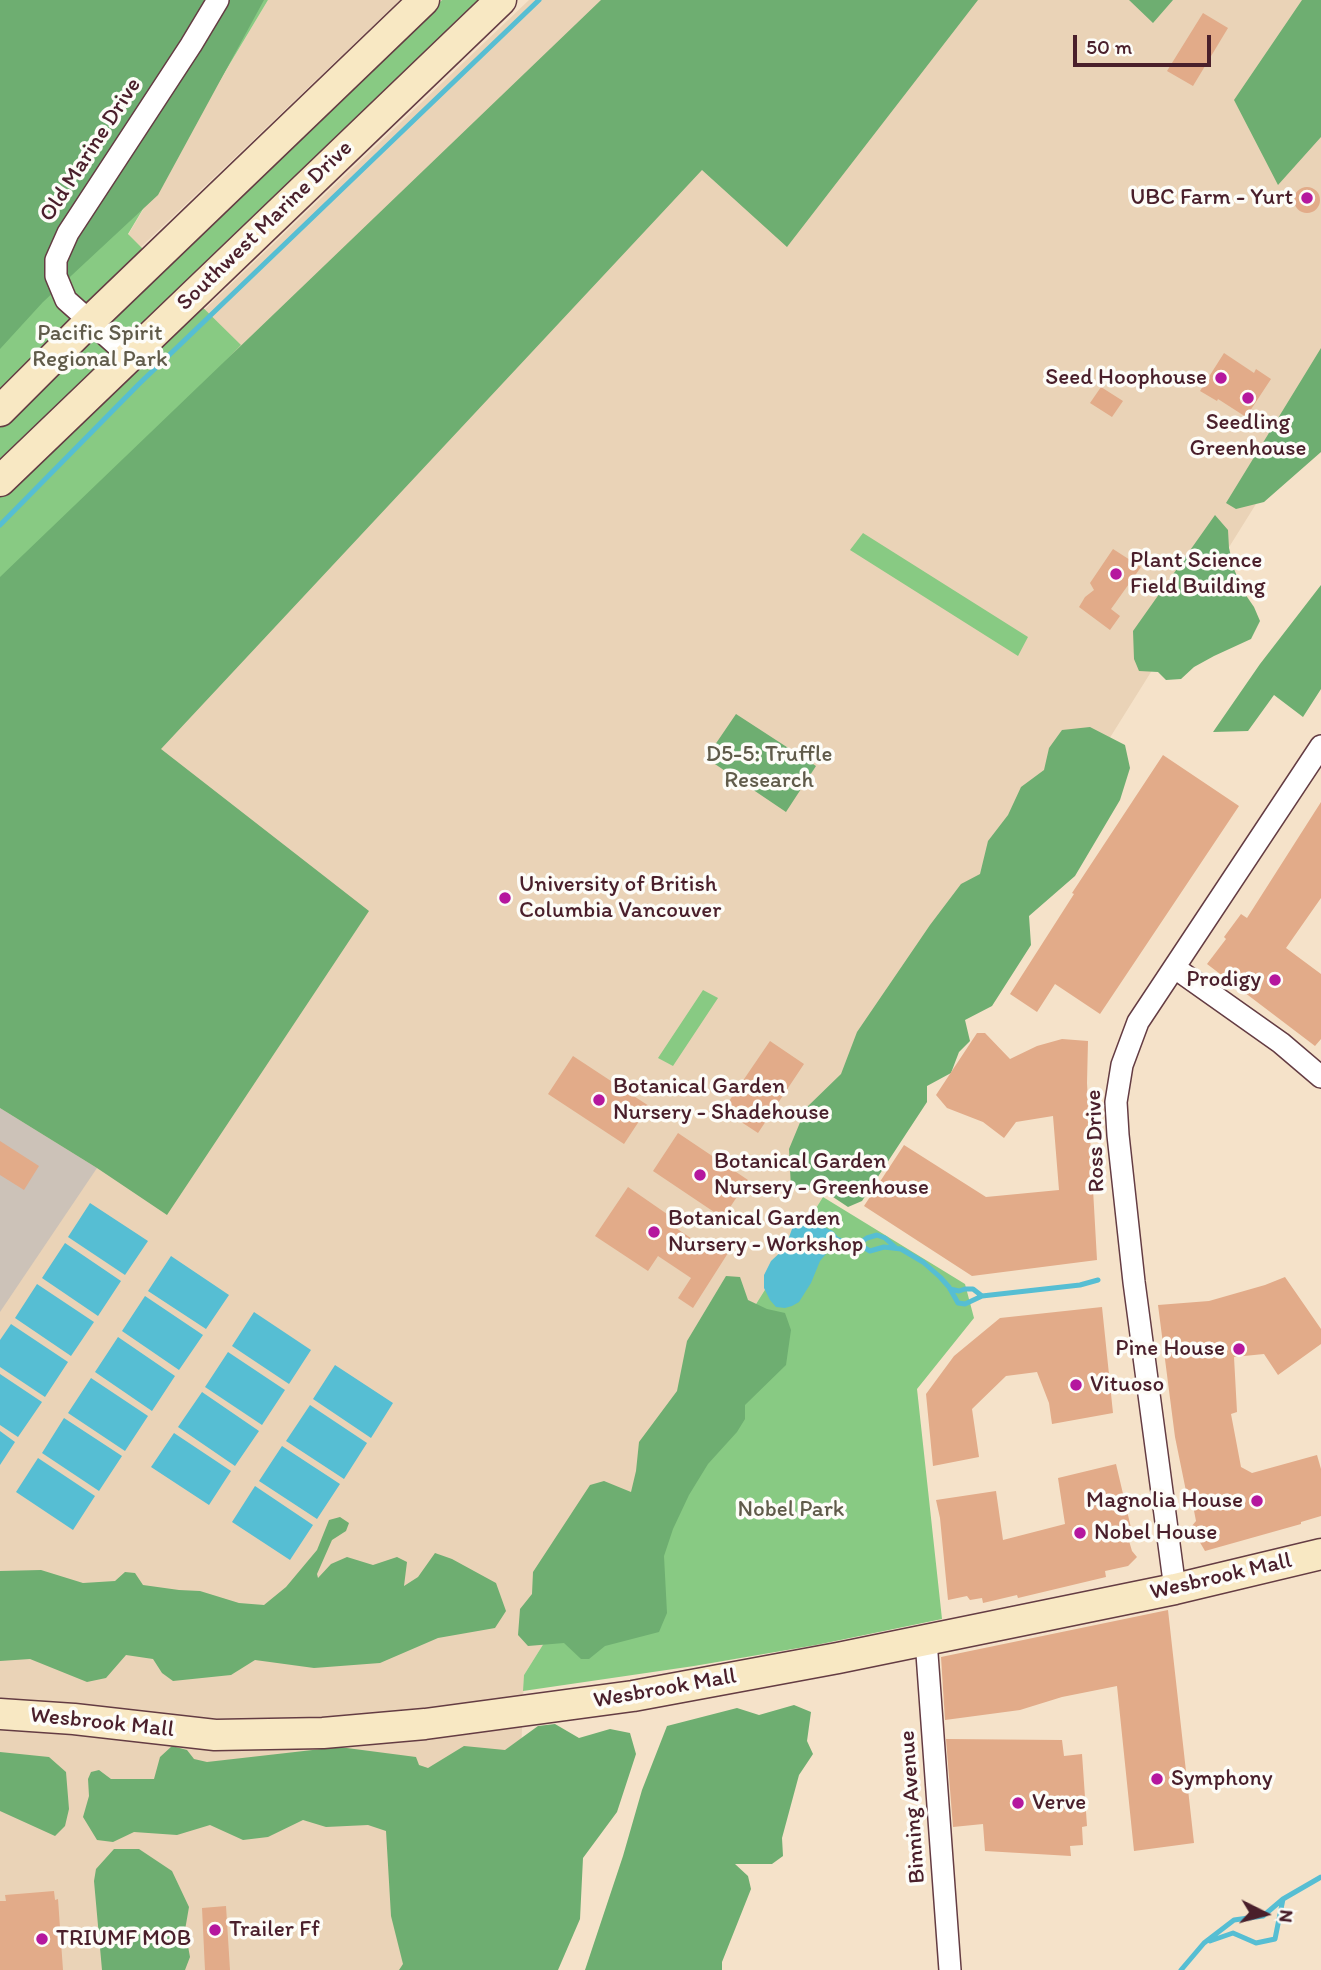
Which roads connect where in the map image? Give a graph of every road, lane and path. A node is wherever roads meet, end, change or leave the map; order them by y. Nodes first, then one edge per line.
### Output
1 (218, 0) edge
2 (424, 0) edge
3 (500, 0) edge
4 (90, 321) junction
5 (129, 356) junction
6 (0, 411) edge
7 (0, 481) edge
8 (1321, 746) edge
9 (1175, 968) junction
10 (1321, 1077) edge
11 (1321, 1554) edge
12 (1175, 1589) junction
13 (926, 1640) junction
14 (0, 1714) edge
15 (950, 1970) edge

1 - 4 street, Old Marine Drive
2 - 4 street
3 - 5 street, Southwest Marine Drive
4 - 5 street, Old Marine Drive
4 - 6 street
5 - 7 street, Southwest Marine Drive
8 - 9 street, Ross Drive
9 - 10 street
9 - 12 street, Ross Drive
11 - 12 street, Wesbrook Mall
12 - 13 street, Wesbrook Mall
13 - 14 street, Wesbrook Mall
13 - 15 street, Binning Avenue

